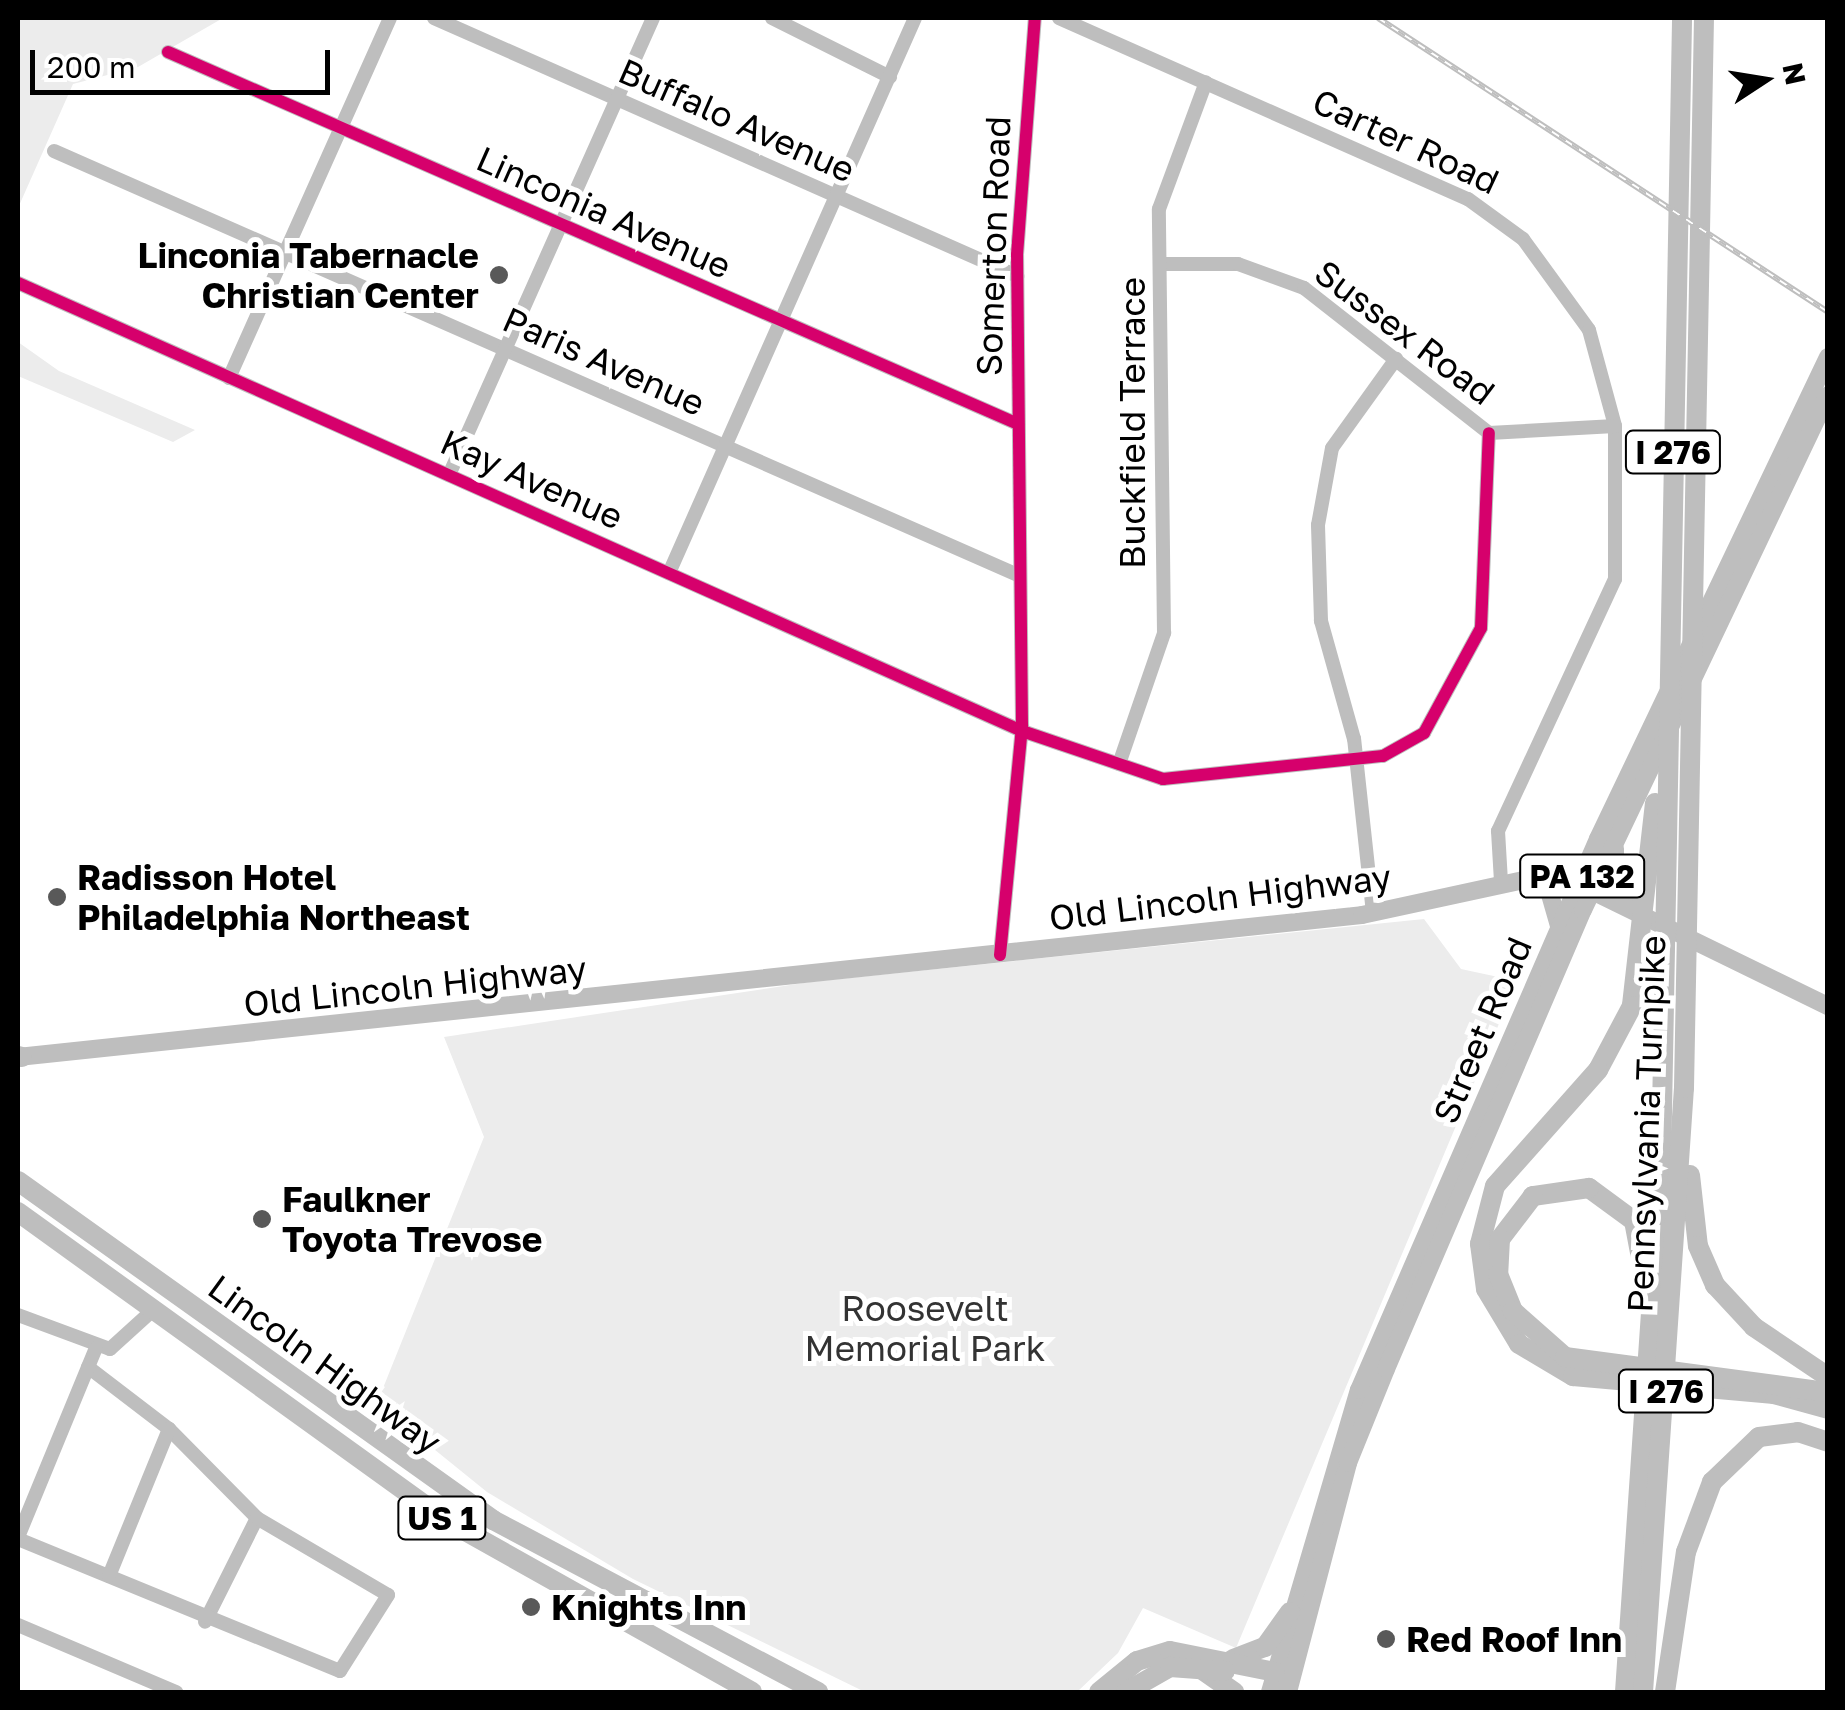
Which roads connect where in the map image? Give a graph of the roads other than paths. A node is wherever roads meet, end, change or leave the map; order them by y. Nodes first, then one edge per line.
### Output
1 (390, 18) edge
2 (434, 18) edge
3 (653, 18) edge
4 (772, 18) edge
5 (915, 18) edge
6 (1035, 18) edge
7 (1059, 18) edge
8 (1682, 18) edge
9 (1704, 18) edge
10 (168, 52) dead end
11 (890, 77) junction
12 (1206, 82) junction
13 (615, 98) junction
14 (339, 128) junction
15 (54, 151) dead end
16 (838, 197) junction
17 (561, 224) junction
18 (284, 253) junction
19 (1160, 264) junction
20 (1017, 276) junction
21 (18, 284) edge
22 (782, 323) junction
23 (505, 351) junction
24 (1828, 357) edge
25 (1396, 359) junction
26 (229, 378) junction
27 (1828, 395) edge
28 (1018, 424) junction
29 (1615, 426) junction
30 (1489, 433) junction
31 (726, 448) junction
32 (449, 475) junction
33 (669, 573) junction
34 (1020, 576) junction
35 (1022, 731) junction
36 (1356, 759) junction
37 (1118, 764) junction
38 (1620, 832) junction
39 (1509, 880) junction
40 (1585, 888) junction
41 (1649, 912) junction
42 (1373, 913) junction
43 (1558, 932) junction
44 (1000, 955) junction
45 (1828, 1006) edge
46 (19, 1060) edge
47 (1684, 1088) junction
48 (18, 1182) edge
49 (18, 1212) edge
50 (154, 1310) junction
51 (18, 1316) edge
52 (96, 1348) junction
53 (88, 1367) junction
54 (1627, 1377) junction
55 (1828, 1377) edge
56 (1685, 1381) junction
57 (1648, 1390) junction
58 (1828, 1392) edge
59 (1828, 1410) edge
60 (169, 1429) junction
61 (1828, 1442) edge
62 (257, 1518) junction
63 (18, 1538) edge
64 (110, 1576) junction
65 (1290, 1612) junction
66 (205, 1622) junction
67 (18, 1625) edge
68 (1228, 1659) junction
69 (1182, 1666) junction
70 (1279, 1685) edge
71 (176, 1692) edge
72 (752, 1692) edge
73 (818, 1692) edge
74 (1099, 1692) edge
75 (1126, 1692) edge
76 (1234, 1692) edge
77 (1625, 1692) edge
78 (1644, 1692) edge
79 (1665, 1692) edge

1 - 14 street
2 - 13 street, Buffalo Avenue
3 - 13 street
4 - 11 street
5 - 11 street
6 - 20 street, Somerton Road
7 - 12 street, Carter Road
8 - 41 highway, I 276
9 - 47 highway, Pennsylvania Turnpike / I 276
10 - 14 street, Linconia Avenue
11 - 16 street
12 - 19 street, Buckfield Terrace
12 - 29 street, Carter Road
13 - 16 street, Buffalo Avenue
13 - 17 street
14 - 17 street, Linconia Avenue
14 - 18 street
15 - 18 street, Paris Avenue
16 - 20 street, Buffalo Avenue
16 - 22 street
17 - 22 street, Linconia Avenue
17 - 23 street
18 - 23 street, Paris Avenue
18 - 26 street
19 - 25 street, Sussex Road
19 - 37 street, Buckfield Terrace
20 - 28 street, Somerton Road
21 - 26 street, Kay Avenue
22 - 28 street, Linconia Avenue
22 - 31 street
23 - 31 street, Paris Avenue
23 - 32 street
24 - 40 main road, Street Road / PA 132
25 - 30 street, Sussex Road
25 - 36 street
26 - 32 street, Kay Avenue
27 - 38 main road, Street Road / PA 132
28 - 34 street, Somerton Road
29 - 30 street, Sussex Road
29 - 39 street, Carter Road
30 - 36 street, Kay Avenue
31 - 33 street
31 - 34 street, Paris Avenue
32 - 33 street, Kay Avenue
33 - 35 street, Kay Avenue
34 - 35 street, Somerton Road
35 - 37 street, Kay Avenue
35 - 44 street, Somerton Road
36 - 37 street, Kay Avenue
36 - 42 street
38 - 40 main road, Street Road / PA 132
38 - 41 main road
39 - 40 main road, Old Lincoln Highway
39 - 42 main road, Old Lincoln Highway
39 - 43 main road
40 - 41 main road, Old Lincoln Highway
40 - 43 main road, Street Road / PA 132
40 - 70 main road, Street Road / PA 132
41 - 45 main road, Old Lincoln Highway
41 - 54 highway
41 - 57 highway, Pennsylvania Turnpike / I 276
42 - 44 main road, Old Lincoln Highway
43 - 65 main road, Street Road / PA 132
44 - 46 main road, Old Lincoln Highway
47 - 55 highway
47 - 78 highway, Pennsylvania Turnpike / I 276
48 - 73 highway, Lincoln Highway / US 1
49 - 50 highway, Lincoln Highway / US 1
50 - 52 street
50 - 72 highway, Lincoln Highway / US 1
51 - 52 street
52 - 53 street
53 - 60 street
53 - 63 street
54 - 56 highway
54 - 57 highway
56 - 58 highway
56 - 59 highway
57 - 77 highway, Pennsylvania Turnpike / I 276
60 - 62 street
60 - 64 street
61 - 79 highway
62 - 66 street
62 - 66 street
63 - 64 street
64 - 66 street
65 - 68 highway
65 - 70 main road, Street Road / PA 132
67 - 71 street
68 - 70 highway
68 - 74 highway
69 - 70 highway
69 - 75 highway
69 - 76 highway

